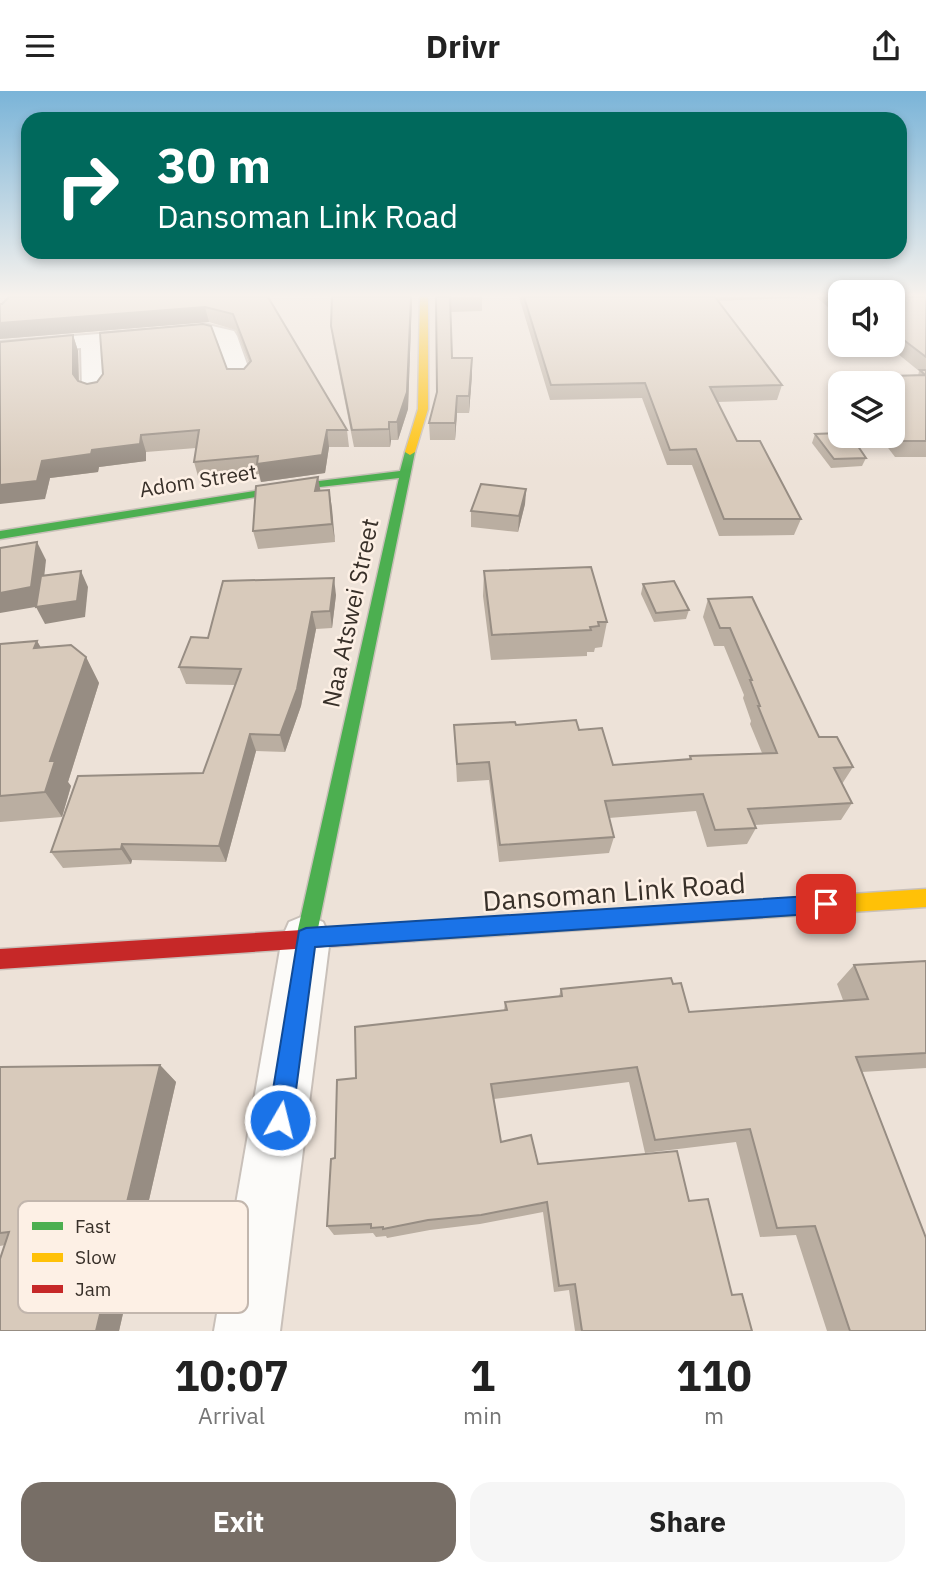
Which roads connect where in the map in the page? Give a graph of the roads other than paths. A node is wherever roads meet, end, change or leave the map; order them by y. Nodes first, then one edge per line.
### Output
1 (93, 355) edge
2 (232, 355) edge
3 (423, 355) edge
4 (240, 378) edge
5 (94, 391) edge
6 (404, 474) junction
7 (0, 535) edge
8 (926, 898) edge
9 (306, 938) junction
10 (0, 959) edge
11 (247, 1331) edge

1 - 5 street
2 - 4 street
3 - 6 street, Naa Atswei Street
6 - 7 street, Adom Street
6 - 9 street, Naa Atswei Street
8 - 9 street, Dansoman Link Road
9 - 10 street, Dansoman Link Road
9 - 11 street

